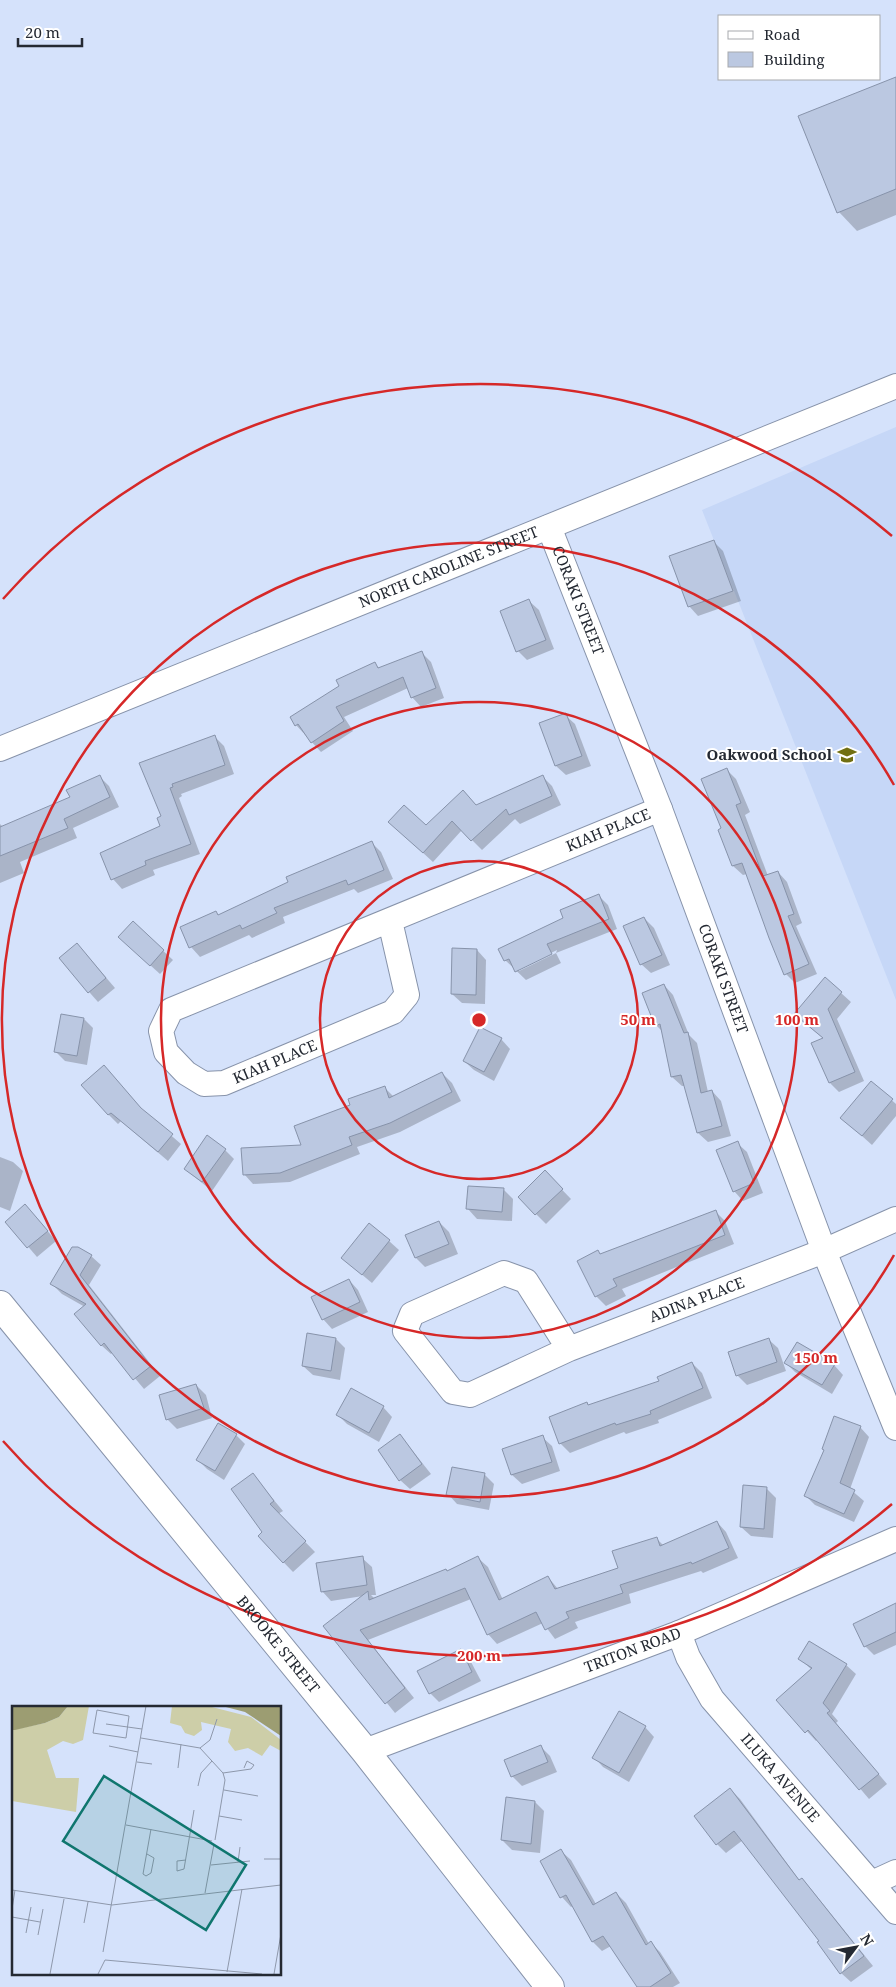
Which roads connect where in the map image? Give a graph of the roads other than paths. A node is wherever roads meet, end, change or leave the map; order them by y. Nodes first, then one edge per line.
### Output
1 (896, 386) edge
2 (549, 527) junction
3 (0, 749) edge
4 (660, 809) junction
5 (390, 921) junction
6 (896, 1219) edge
7 (824, 1251) junction
8 (0, 1305) edge
9 (569, 1349) junction
10 (896, 1428) edge
11 (896, 1539) edge
12 (679, 1633) junction
13 (365, 1751) junction
14 (896, 1872) edge
15 (872, 1882) junction
16 (896, 1912) edge
17 (550, 1987) edge

1 - 2 street, NORTH CAROLINE STREET
2 - 3 street, NORTH CAROLINE STREET
2 - 4 street, CORAKI STREET
4 - 5 street, KIAH PLACE
4 - 7 street, CORAKI STREET
5 - 5 street, KIAH PLACE
6 - 7 street, ADINA PLACE
7 - 9 street, ADINA PLACE
7 - 10 street, CORAKI STREET
8 - 13 street, BROOKE STREET
9 - 9 street, ADINA PLACE
11 - 12 street, TRITON ROAD
12 - 13 street, TRITON ROAD
12 - 15 street, ILUKA AVENUE
13 - 17 street, BROOKE STREET
14 - 15 street
15 - 16 street, ILUKA AVENUE

